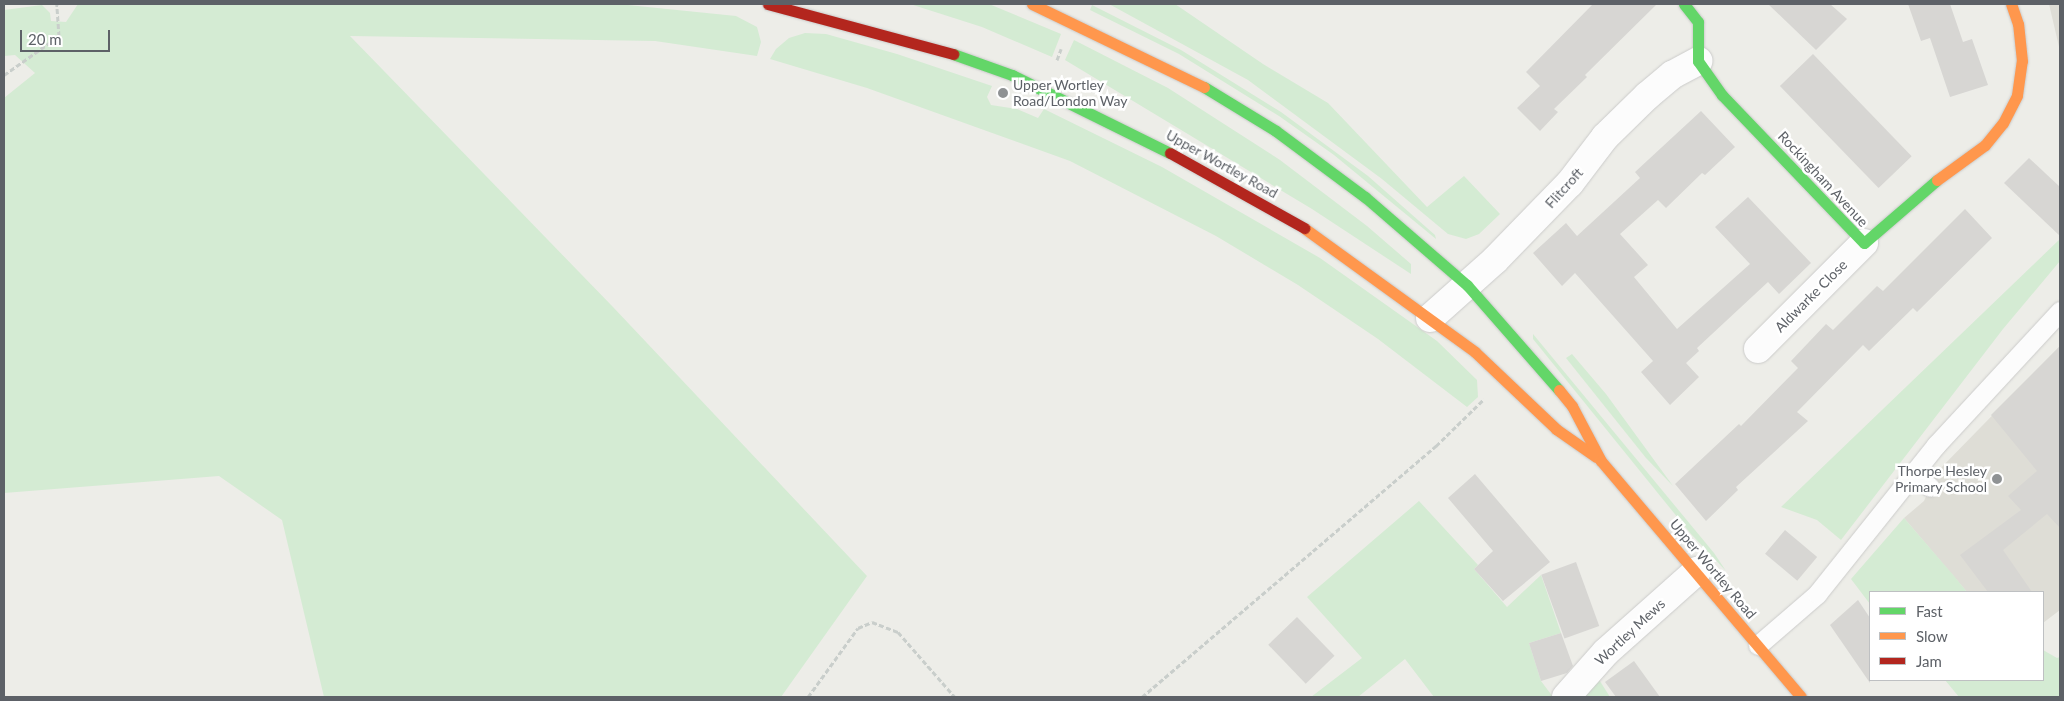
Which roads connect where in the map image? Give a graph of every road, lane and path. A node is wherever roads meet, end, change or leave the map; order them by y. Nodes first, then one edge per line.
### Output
1 (57, 4) edge
2 (768, 4) edge
3 (1032, 4) edge
4 (1684, 4) edge
5 (2010, 4) edge
6 (1698, 61) junction
7 (4, 75) edge
8 (1864, 243) junction
9 (1467, 285) junction
10 (2060, 311) edge
11 (1430, 318) junction
12 (1758, 349) dead end
13 (1504, 380) junction
14 (1601, 461) junction
15 (1911, 474) junction
16 (1930, 487) dead end
17 (1697, 571) junction
18 (1758, 645) junction
19 (808, 697) edge
20 (956, 697) edge
21 (1142, 697) edge
22 (1566, 697) edge
23 (1801, 697) edge

1 - 7 path
2 - 11 main road, Upper Wortley Road
3 - 9 main road, Upper Wortley Road
4 - 6 main road
5 - 8 main road, Rockingham Avenue
6 - 8 main road, Rockingham Avenue
6 - 9 street, Flitcroft
8 - 12 street, Aldwarke Close
9 - 11 street, Flitcroft
9 - 14 main road, Upper Wortley Road
10 - 15 lane
11 - 13 main road, Upper Wortley Road
13 - 14 main road, Upper Wortley Road
13 - 21 path
14 - 17 main road, Upper Wortley Road
15 - 16 lane
15 - 18 lane
17 - 18 main road, Upper Wortley Road
17 - 22 street, Wortley Mews
18 - 23 main road, Upper Wortley Road
19 - 20 path

